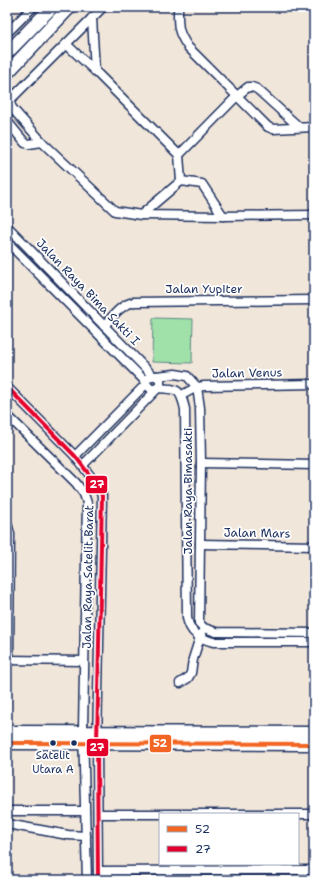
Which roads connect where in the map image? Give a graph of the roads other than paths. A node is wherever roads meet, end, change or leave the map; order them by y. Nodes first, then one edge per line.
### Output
1 (33, 7) edge
2 (52, 7) edge
3 (70, 7) edge
4 (104, 7) edge
5 (178, 7) edge
6 (92, 18) junction
7 (7, 33) edge
8 (66, 44) junction
9 (7, 53) edge
10 (96, 71) junction
11 (7, 73) edge
12 (236, 96) junction
13 (16, 112) junction
14 (7, 120) edge
15 (299, 127) junction
16 (314, 127) edge
17 (42, 142) junction
18 (179, 155) junction
19 (181, 181) junction
20 (314, 215) edge
21 (141, 216) junction
22 (223, 216) junction
23 (7, 226) edge
24 (7, 242) edge
25 (314, 300) edge
26 (104, 326) junction
27 (154, 376) junction
28 (146, 383) junction
29 (314, 384) edge
30 (7, 387) edge
31 (197, 387) junction
32 (156, 389) junction
33 (182, 395) junction
34 (7, 415) edge
35 (75, 456) junction
36 (201, 463) junction
37 (83, 465) junction
38 (314, 465) edge
39 (7, 523) edge
40 (9, 534) edge
41 (200, 544) junction
42 (314, 546) edge
43 (8, 597) edge
44 (204, 628) junction
45 (314, 633) edge
46 (199, 637) junction
47 (314, 642) edge
48 (8, 660) edge
49 (83, 661) junction
50 (180, 682) dead end
51 (7, 732) edge
52 (314, 733) edge
53 (83, 738) junction
54 (97, 738) junction
55 (7, 743) edge
56 (314, 744) edge
57 (7, 811) edge
58 (85, 811) junction
59 (98, 814) junction
60 (159, 814) edge
61 (299, 814) edge
62 (314, 814) edge
63 (7, 824) edge
64 (86, 836) junction
65 (314, 870) edge
66 (98, 876) edge
67 (87, 880) edge

1 - 7 street
2 - 9 street
3 - 11 street
4 - 6 street
5 - 12 street
6 - 8 street
6 - 10 street
8 - 10 street
8 - 13 street
10 - 18 street
12 - 15 street
12 - 15 street
12 - 18 street
13 - 14 street
13 - 17 street
14 - 17 street
15 - 16 street
17 - 21 street
18 - 19 street
19 - 21 street
19 - 22 street
20 - 22 street
21 - 22 street
23 - 26 street, Jalan Raya Bima Sakti I
24 - 28 street, Jalan Raya Bima Sakti I
25 - 26 street, Jalan Yupiter
26 - 27 street, Jalan Raya Bima Sakti I
27 - 28 street
27 - 31 street
27 - 32 street
28 - 32 street
28 - 35 street
29 - 31 street, Jalan Venus
30 - 35 street, Jalan Raya Satelit Barat
31 - 33 street, Jalan Venus
31 - 36 street, Jalan Raya Bimasakti
32 - 33 street
32 - 37 street
33 - 46 street, Jalan Raya Bimasakti
34 - 49 street, Jalan Raya Satelit Barat
35 - 37 street, Jalan Raya Satelit Barat
36 - 38 street
36 - 41 street, Jalan Raya Bimasakti
37 - 54 street, Jalan Raya Satelit Barat
39 - 40 street
40 - 43 street
41 - 42 street, Jalan Mars
41 - 44 street, Jalan Raya Bimasakti
43 - 48 street
44 - 45 street
44 - 46 street
46 - 47 street
46 - 50 street
48 - 49 street
49 - 53 street, Jalan Raya Satelit Barat
51 - 53 street
52 - 54 street
53 - 54 street
53 - 55 street
53 - 58 street, Jalan Raya Satelit Barat
54 - 56 street
54 - 59 street, Jalan Raya Satelit Barat
57 - 58 street
58 - 64 street, Jalan Raya Satelit Barat
59 - 60 street
59 - 66 street, Jalan Raya Satelit Barat
61 - 62 street
63 - 64 street
64 - 67 street, Jalan Raya Satelit Barat
65 - 66 street

